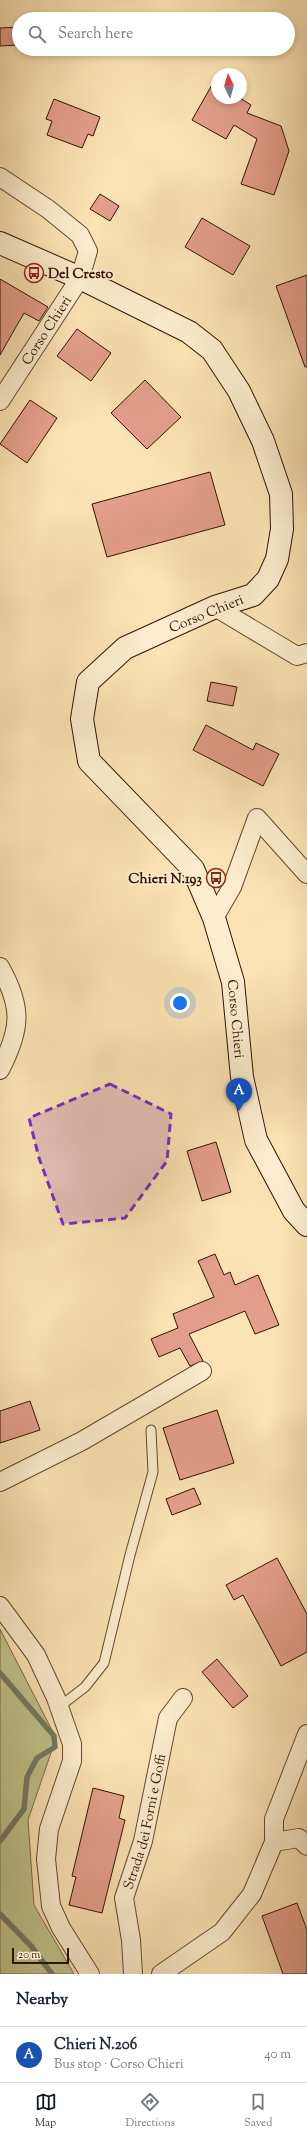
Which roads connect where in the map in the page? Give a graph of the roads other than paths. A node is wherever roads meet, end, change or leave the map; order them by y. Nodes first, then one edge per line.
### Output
1 (0, 177) edge
2 (0, 243) edge
3 (80, 278) junction
4 (0, 401) edge
5 (215, 607) junction
6 (307, 653) edge
7 (307, 874) edge
8 (214, 918) junction
9 (0, 967) edge
10 (0, 1070) edge
11 (307, 1225) edge
12 (202, 1371) dead end
13 (151, 1430) dead end
14 (0, 1482) edge
15 (0, 1606) edge
16 (183, 1698) dead end
17 (59, 1707) junction
18 (307, 1734) edge
19 (274, 1842) junction
20 (307, 1846) edge
21 (90, 1974) edge
22 (133, 1974) edge
23 (161, 1974) edge

1 - 3 street
2 - 3 main road, Corso Chieri
3 - 4 street, Corso Chieri
3 - 5 main road, Corso Chieri
5 - 6 street
5 - 8 main road, Corso Chieri
7 - 8 street
8 - 11 main road, Corso Chieri
9 - 10 street
12 - 14 street
13 - 17 lane
15 - 17 street
16 - 22 street, Strada dei Forni e Goffi
17 - 21 street
18 - 19 street
19 - 20 street
19 - 23 street

